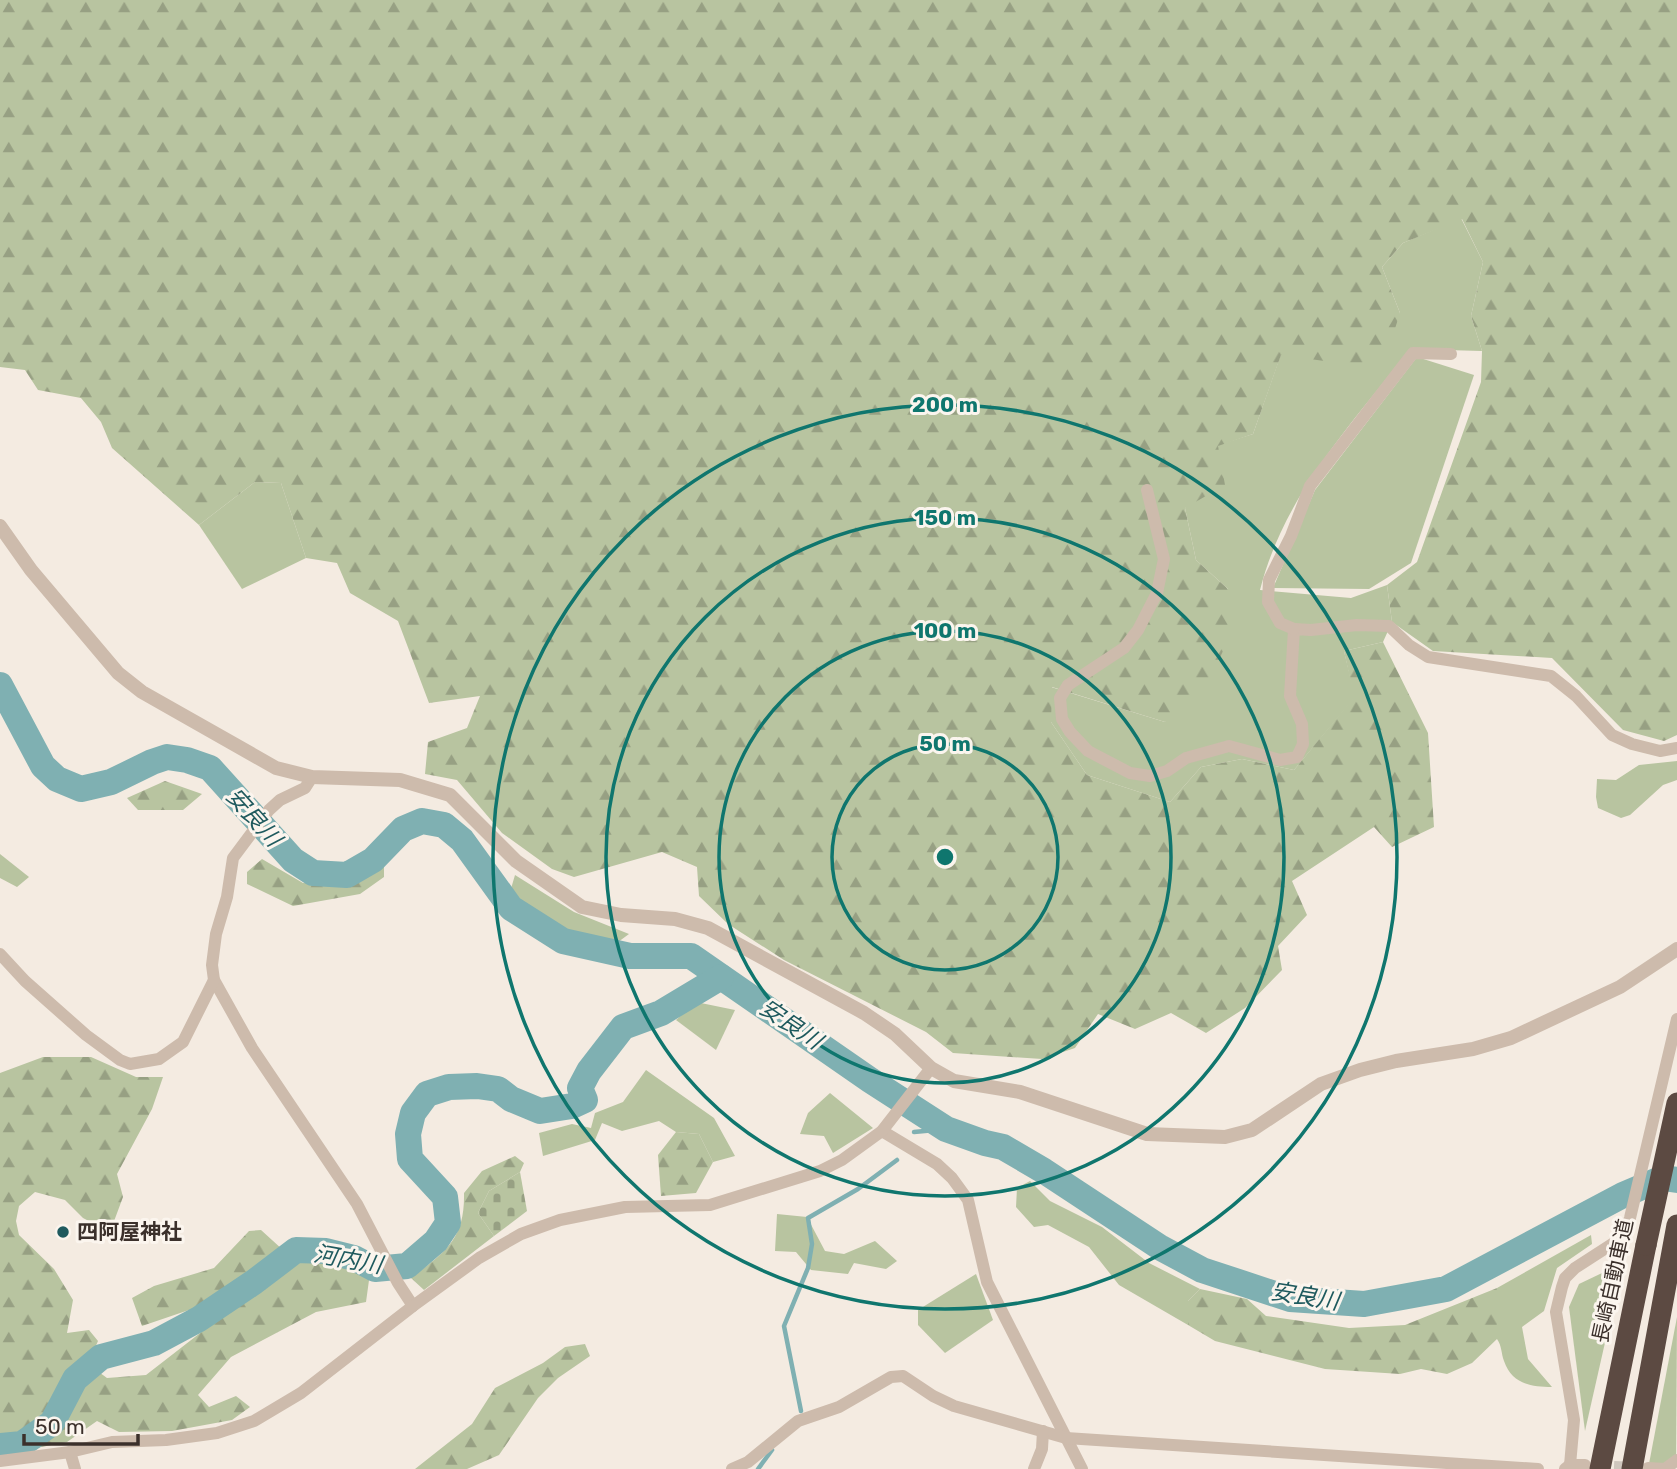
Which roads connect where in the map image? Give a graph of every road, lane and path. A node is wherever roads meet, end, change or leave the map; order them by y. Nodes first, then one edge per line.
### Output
1 (1451, 354) dead end
2 (1147, 490) dead end
3 (0, 526) edge
4 (1294, 629) junction
5 (1677, 748) edge
6 (312, 777) junction
7 (1677, 949) edge
8 (0, 954) edge
9 (214, 980) junction
10 (1677, 1019) edge
11 (931, 1068) junction
12 (1677, 1103) edge
13 (885, 1129) junction
14 (1677, 1155) edge
15 (1642, 1162) junction
16 (1676, 1233) edge
17 (413, 1306) junction
18 (1044, 1431) junction
19 (1066, 1438) junction
20 (70, 1452) junction
21 (1677, 1460) edge
22 (0, 1461) edge
23 (1567, 1467) edge
24 (1592, 1467) edge
25 (75, 1469) edge
26 (732, 1469) edge
27 (1034, 1469) edge
28 (1082, 1469) edge
29 (1538, 1469) edge
30 (1640, 1469) edge

1 - 4 street
2 - 4 street
3 - 6 street
4 - 5 street
6 - 9 street
6 - 11 street
7 - 11 street
8 - 9 street
9 - 17 street
10 - 15 street
11 - 13 street
12 - 24 highway, 長崎自動車道, bridge
13 - 17 street
13 - 19 street
14 - 15 street
15 - 23 street
16 - 30 highway
17 - 20 street
18 - 19 street
18 - 26 street
18 - 27 street
19 - 28 street
19 - 29 street
20 - 22 street
20 - 25 street
21 - 30 street
23 - 24 street

